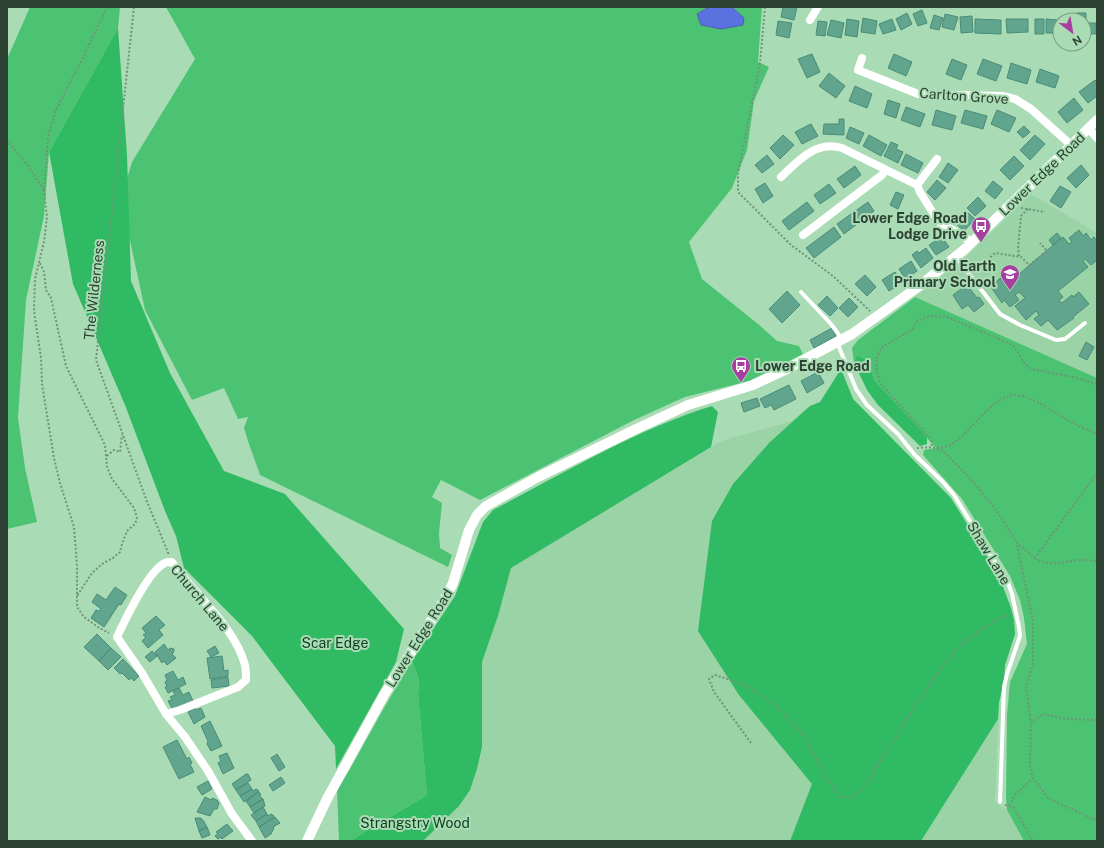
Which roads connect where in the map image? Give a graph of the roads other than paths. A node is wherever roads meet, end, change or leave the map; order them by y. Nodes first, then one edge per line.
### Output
1 (818, 7) edge
2 (810, 20) dead end
3 (862, 58) dead end
4 (1097, 120) edge
5 (1088, 128) junction
6 (1097, 138) edge
7 (1071, 145) junction
8 (937, 159) dead end
9 (886, 170) junction
10 (781, 177) dead end
11 (917, 185) junction
12 (803, 235) dead end
13 (972, 242) junction
14 (959, 260) junction
15 (801, 292) dead end
16 (1085, 323) dead end
17 (839, 341) junction
18 (166, 714) junction
19 (1000, 802) road end
20 (252, 841) edge
21 (307, 841) edge

1 - 2 street
3 - 7 street, Carlton Grove
4 - 5 street, Lower Edge Road
5 - 6 street
5 - 7 street, Lower Edge Road
7 - 13 street, Lower Edge Road
8 - 11 street
9 - 10 street
9 - 11 street
9 - 12 street
11 - 13 street
13 - 14 street, Lower Edge Road
14 - 16 lane
14 - 17 street, Lower Edge Road
15 - 17 lane, Shaw Lane
17 - 19 lane, Shaw Lane
17 - 21 street, Lower Edge Road
18 - 18 street, Church Lane
18 - 20 street

